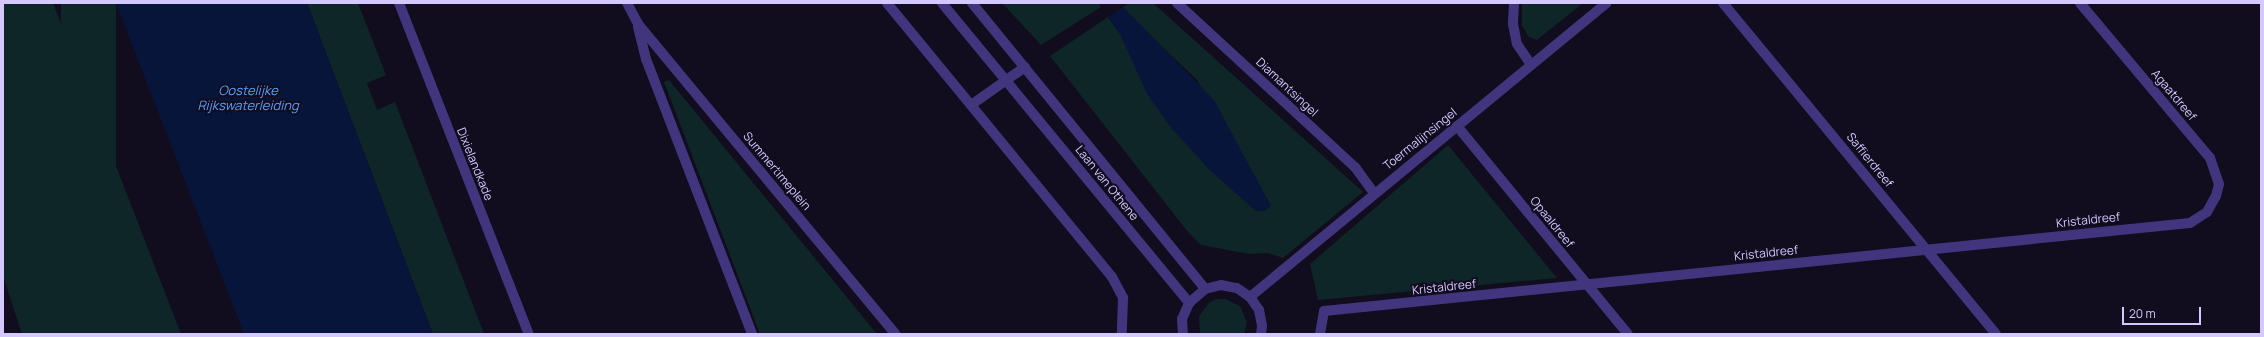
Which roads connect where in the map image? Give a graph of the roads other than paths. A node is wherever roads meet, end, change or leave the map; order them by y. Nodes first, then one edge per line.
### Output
1 (399, 3) edge
2 (627, 3) edge
3 (887, 3) edge
4 (942, 3) edge
5 (972, 3) edge
6 (1177, 3) edge
7 (1514, 3) edge
8 (1607, 3) edge
9 (1723, 3) edge
10 (2080, 3) edge
11 (638, 24) junction
12 (1531, 65) junction
13 (1025, 67) junction
14 (1005, 80) junction
15 (970, 105) junction
16 (1457, 126) junction
17 (1374, 193) junction
18 (2207, 212) joint
19 (1926, 248) junction
20 (1587, 286) junction
21 (1205, 289) junction
22 (1250, 297) junction
23 (1188, 302) junction
24 (529, 334) edge
25 (752, 334) edge
26 (896, 334) edge
27 (1122, 334) edge
28 (1183, 334) edge
29 (1261, 334) edge
30 (1320, 334) edge
31 (1628, 334) edge
32 (1996, 334) edge

1 - 24 street, Dixielandkade
2 - 11 street, Summertimeplein
3 - 15 street
4 - 14 street, Laan van Othene
5 - 13 street, Laan van Othene
6 - 17 street, Diamantsingel
7 - 12 street
8 - 12 street, Toermalijnsingel
9 - 19 street, Saffierdreef
10 - 18 street, Agaatdreef
11 - 25 street, Summertimeplein
11 - 26 street, Summertimeplein
12 - 16 street, Toermalijnsingel
13 - 14 street
13 - 21 street, Laan van Othene
14 - 15 street
14 - 23 street, Laan van Othene
15 - 27 street
16 - 17 street, Toermalijnsingel
16 - 20 street, Opaaldreef
17 - 22 street, Toermalijnsingel
18 - 19 street, Kristaldreef
19 - 20 street, Kristaldreef
19 - 32 street, Saffierdreef
20 - 30 street, Kristaldreef
20 - 31 street, Opaaldreef
21 - 22 street
21 - 23 street
22 - 29 street
23 - 28 street

